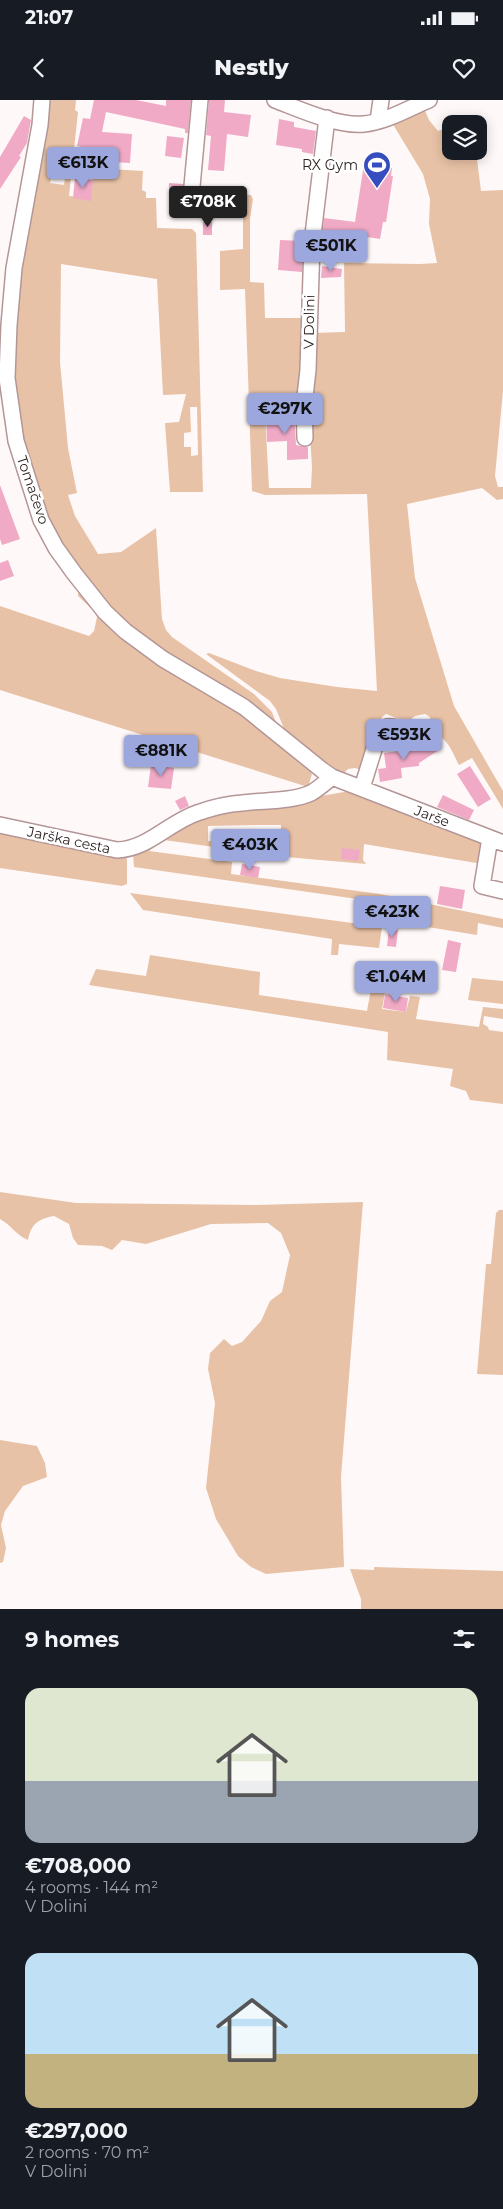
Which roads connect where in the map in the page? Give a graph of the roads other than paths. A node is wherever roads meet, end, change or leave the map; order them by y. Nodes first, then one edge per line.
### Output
1 (42, 100) edge
2 (200, 100) edge
3 (381, 100) edge
4 (429, 100) edge
5 (283, 101) edge
6 (327, 118) junction
7 (378, 121) junction
8 (190, 197) dead end
9 (7, 267) edge
10 (305, 438) dead end
11 (426, 741) dead end
12 (332, 777) junction
13 (362, 788) junction
14 (0, 825) edge
15 (496, 840) edge
16 (503, 891) edge

1 - 9 street, Tomačevo
2 - 8 street
3 - 7 street
4 - 7 street
5 - 6 street
6 - 7 street
6 - 10 street, V Dolini
9 - 12 street, Tomačevo
11 - 13 street
12 - 13 street, Tomačevo
12 - 14 street, Jarška cesta
13 - 15 street, Jarše
15 - 16 street

